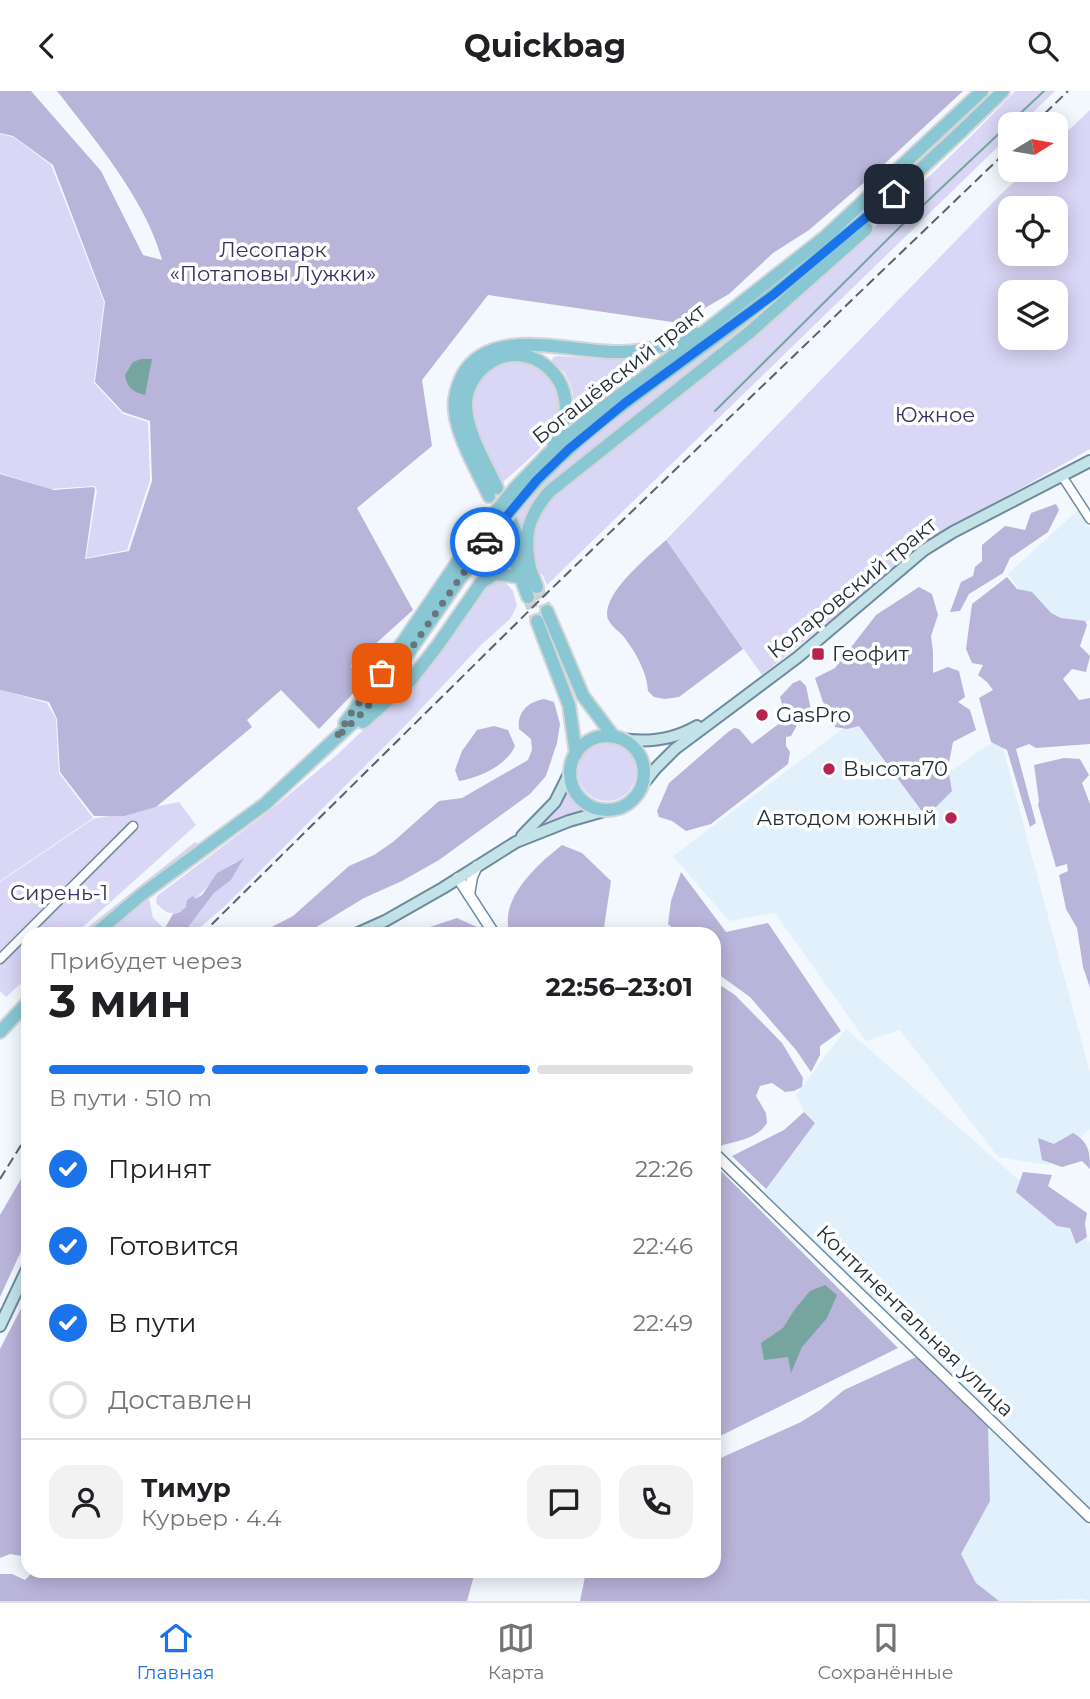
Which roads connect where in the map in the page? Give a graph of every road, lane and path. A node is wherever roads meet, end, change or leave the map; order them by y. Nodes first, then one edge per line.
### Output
1 (982, 91) edge
2 (1003, 91) edge
3 (924, 168) junction
4 (736, 307) junction
5 (1090, 461) edge
6 (530, 472) junction
7 (1062, 476) junction
8 (519, 492) junction
9 (510, 518) dead end
10 (1090, 519) edge
11 (503, 530) dead end
12 (526, 575) junction
13 (533, 592) tunnel mouth
14 (547, 611) tunnel mouth
15 (537, 621) tunnel mouth
16 (718, 715) junction
17 (336, 738) junction
18 (618, 738) junction
19 (576, 754) junction
20 (570, 772) junction
21 (640, 788) junction
22 (611, 809) junction
23 (133, 826) dead end
24 (516, 842) junction
25 (477, 866) junction
26 (458, 879) junction
27 (443, 888) junction
28 (468, 895) junction
29 (32, 927) edge
30 (103, 927) edge
31 (372, 927) edge
32 (490, 927) edge
33 (21, 938) edge
34 (0, 959) edge
35 (21, 1010) edge
36 (0, 1032) edge
37 (721, 1160) edge
38 (21, 1282) edge
39 (0, 1326) edge
40 (1090, 1517) edge

1 - 4 main road, Богашёвский тракт
2 - 3 main road, Богашёвский тракт
3 - 8 main road, Богашёвский тракт
3 - 12 main road
4 - 6 main road, Богашёвский тракт
4 - 6 main road
5 - 7 main road, Коларовский тракт
6 - 8 main road, Богашёвский тракт
7 - 10 street
7 - 16 main road, Коларовский тракт
8 - 17 main road, Богашёвский тракт, bridge
9 - 12 main road
11 - 12 main road
12 - 13 main road
12 - 17 main road
14 - 18 main road
15 - 19 main road
16 - 18 main road, Коларовский тракт
16 - 21 main road, Коларовский тракт
17 - 30 main road, Богашёвский тракт
18 - 19 main road
18 - 21 main road
19 - 20 main road
20 - 22 main road
20 - 24 main road
21 - 22 main road
22 - 24 main road
23 - 29 street
24 - 25 main road
25 - 26 main road
25 - 28 street
26 - 27 main road
26 - 28 street
27 - 28 street
27 - 31 main road
28 - 32 street
33 - 34 street
35 - 36 main road
37 - 40 street, Континентальная улица
38 - 39 main road

